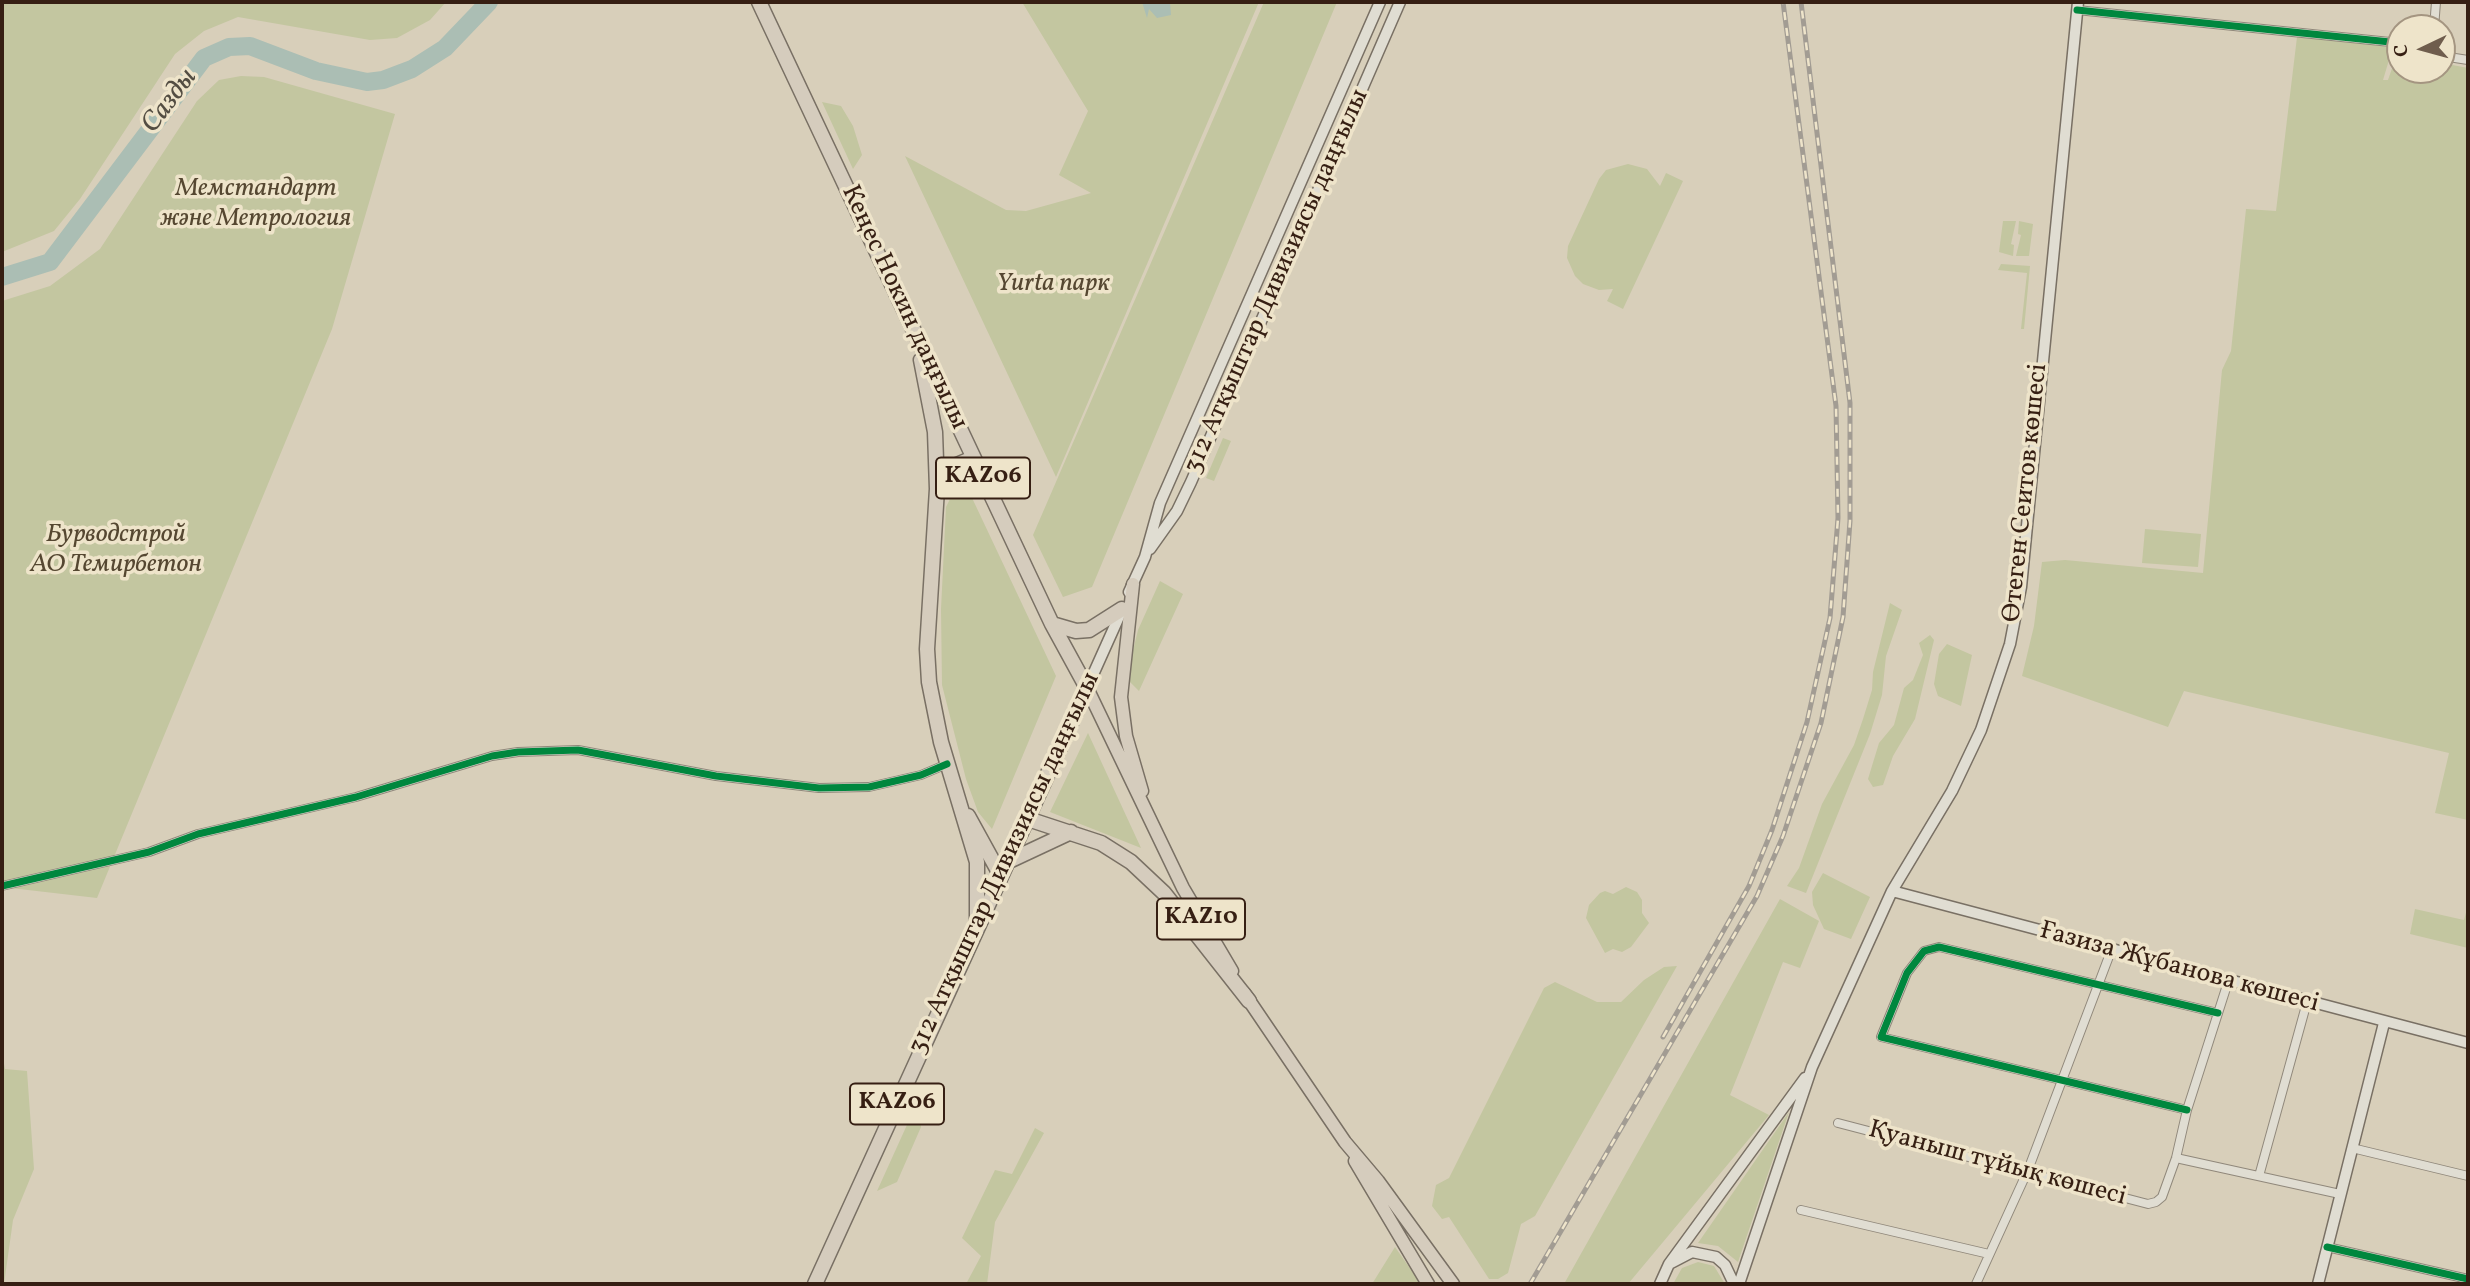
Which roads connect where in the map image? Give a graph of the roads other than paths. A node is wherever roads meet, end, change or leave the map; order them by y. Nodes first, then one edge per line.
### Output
1 (759, 2) edge
2 (1380, 2) edge
3 (1400, 2) edge
4 (2078, 6) edge
5 (2386, 41) edge
6 (1246, 309) junction
7 (1263, 317) junction
8 (915, 331) junction
9 (1198, 416) junction
10 (1216, 424) junction
11 (973, 458) junction
12 (937, 489) junction
13 (1145, 557) junction
14 (1133, 584) junction
15 (1122, 609) junction
16 (1052, 624) junction
17 (1087, 688) junction
18 (947, 764) junction
19 (959, 800) junction
20 (1028, 819) junction
21 (1071, 832) junction
22 (1156, 835) junction
23 (1009, 861) junction
24 (1001, 876) junction
25 (2, 886) edge
26 (1892, 891) junction
27 (977, 924) junction
28 (2111, 951) junction
29 (2228, 982) junction
30 (2101, 985) junction
31 (1249, 1001) junction
32 (2307, 1002) junction
33 (2218, 1013) junction
34 (2385, 1023) junction
35 (2468, 1043) edge
36 (1812, 1068) junction
37 (2064, 1080) junction
38 (2188, 1110) junction
39 (1838, 1124) dead end
40 (1345, 1142) junction
41 (2352, 1148) junction
42 (2176, 1158) junction
43 (2028, 1170) junction
44 (2468, 1176) edge
45 (2259, 1177) junction
46 (2340, 1194) junction
47 (1801, 1210) dead end
48 (2328, 1247) junction
49 (1989, 1254) junction
50 (1669, 1264) junction
51 (2468, 1279) edge
52 (1661, 1280) edge
53 (815, 1284) edge
54 (1428, 1284) edge
55 (1453, 1284) edge
56 (1654, 1284) edge
57 (1736, 1284) edge
58 (1976, 1284) edge
59 (2318, 1284) edge

1 - 8 highway, Кеңес Нокин даңғылы / KАZ06
2 - 6 main road, 312 Атқыштар Дивизиясы даңғылы
3 - 7 main road, 312 Атқыштар Дивизиясы даңғылы
4 - 5 street
4 - 26 main road, Өтеген Сеитов көшесі
6 - 7 main road
6 - 9 main road, 312 Атқыштар Дивизиясы даңғылы
7 - 10 main road, 312 Атқыштар Дивизиясы даңғылы
8 - 11 highway, Кеңес Нокин даңғылы / KАZ06
8 - 12 highway
9 - 10 main road
9 - 13 main road, 312 Атқыштар Дивизиясы даңғылы
10 - 13 main road, 312 Атқыштар Дивизиясы даңғылы
11 - 12 highway
11 - 16 highway, Кеңес Нокин даңғылы / KАZ06
12 - 18 highway
13 - 14 main road, 312 Атқыштар Дивизиясы даңғылы
14 - 15 main road, 312 Атқыштар Дивизиясы даңғылы
14 - 22 main road
15 - 16 highway
15 - 17 main road, 312 Атқыштар Дивизиясы даңғылы
16 - 17 highway, Кеңес Нокин даңғылы / KАZ06
17 - 20 highway, 312 Атқыштар Дивизиясы даңғылы / KАZ06
17 - 22 main road, KAZ10
18 - 19 highway
18 - 25 street
19 - 24 highway
19 - 27 highway
20 - 21 highway
20 - 23 highway, 312 Атқыштар Дивизиясы даңғылы / KАZ06
21 - 23 highway
21 - 31 highway
22 - 31 main road, KAZ10
23 - 24 highway, 312 Атқыштар Дивизиясы даңғылы / KАZ06
24 - 27 highway, 312 Атқыштар Дивизиясы даңғылы / KАZ06
26 - 28 main road, Ғазиза Жұбанова көшесі
26 - 36 main road, Өтеген Сеитов көшесі
27 - 53 highway, 312 Атқыштар Дивизиясы даңғылы / KАZ06
28 - 29 main road, Ғазиза Жұбанова көшесі
28 - 30 street
29 - 32 main road, Ғазиза Жұбанова көшесі
29 - 33 street
30 - 33 street
30 - 37 street
30 - 37 street
31 - 40 main road, KAZ10
32 - 34 main road, Ғазиза Жұбанова көшесі
32 - 45 street
33 - 38 street
34 - 35 main road, Ғазиза Жұбанова көшесі
34 - 41 main road
36 - 50 main road
36 - 57 main road
37 - 38 street
37 - 43 street
38 - 42 street
39 - 43 street, Қуаныш тұйық көшесі
40 - 54 main road, KAZ10
40 - 55 main road, KAZ10
41 - 44 street
41 - 46 main road
42 - 43 street, Қуаныш тұйық көшесі
42 - 45 street
43 - 49 street
45 - 46 street
46 - 48 main road
47 - 49 street
48 - 51 street
48 - 59 main road
49 - 58 street
50 - 52 main road
50 - 57 main road
52 - 56 main road

